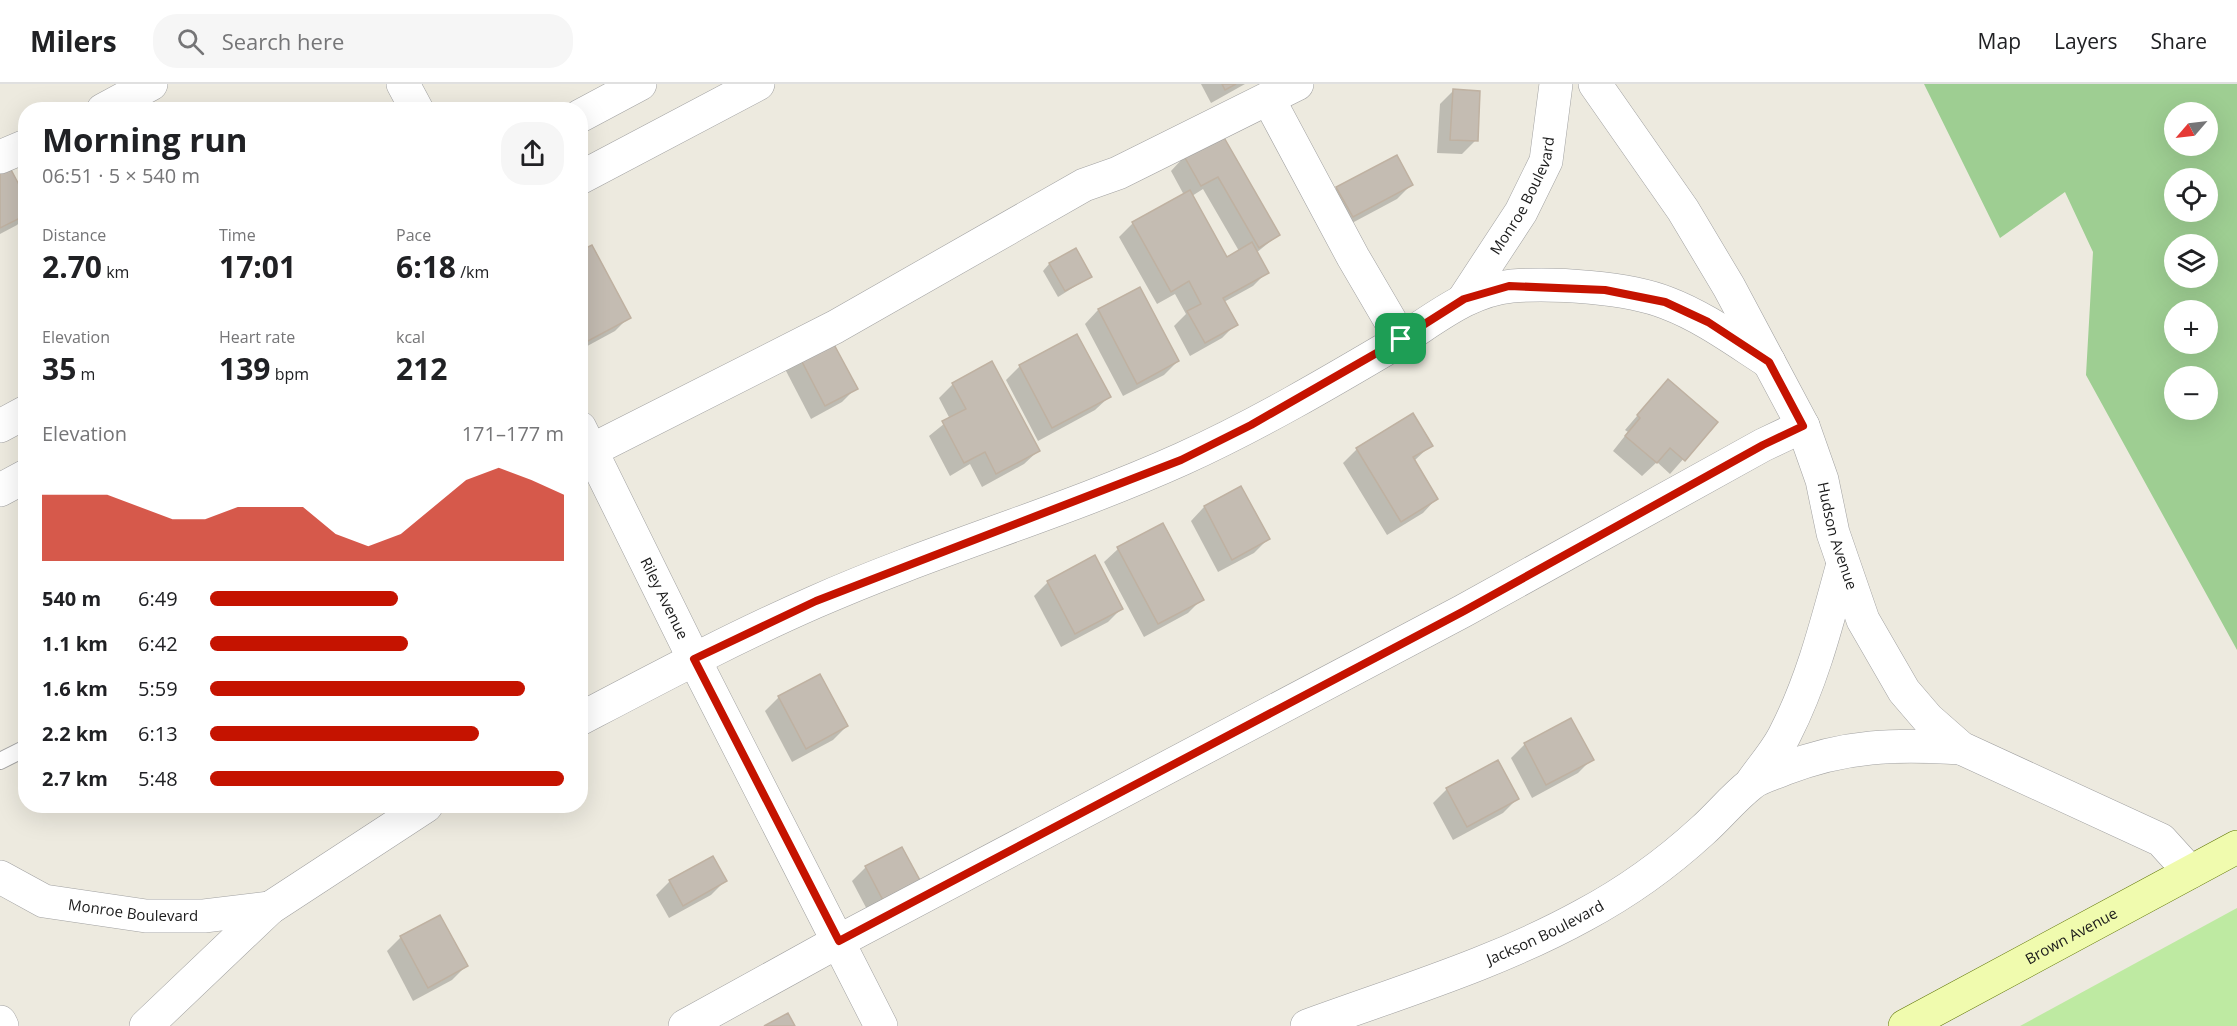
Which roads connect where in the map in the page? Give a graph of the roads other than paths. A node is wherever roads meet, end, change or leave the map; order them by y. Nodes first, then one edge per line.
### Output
1 (151, 84) edge
2 (403, 84) edge
3 (640, 84) edge
4 (758, 84) edge
5 (1297, 84) edge
6 (1556, 84) edge
7 (1594, 84) edge
8 (1269, 100) junction
9 (118, 102) edge
10 (413, 102) edge
11 (588, 112) edge
12 (18, 149) edge
13 (0, 157) edge
14 (588, 174) edge
15 (1464, 299) junction
16 (1401, 339) junction
17 (1769, 362) junction
18 (18, 416) edge
19 (0, 426) edge
20 (1803, 426) junction
21 (588, 442) edge
22 (588, 452) edge
23 (18, 480) edge
24 (0, 490) edge
25 (1843, 564) junction
26 (694, 659) junction
27 (588, 715) edge
28 (1961, 748) junction
29 (18, 752) edge
30 (0, 761) edge
31 (1752, 782) junction
32 (415, 813) edge
33 (2237, 847) edge
34 (2190, 872) junction
35 (0, 877) edge
36 (270, 908) junction
37 (839, 941) junction
38 (0, 1022) edge
39 (2, 1026) edge
40 (146, 1026) edge
41 (685, 1026) edge
42 (881, 1026) edge
43 (1307, 1026) edge
44 (1905, 1026) edge

1 - 9 street
2 - 10 street
3 - 11 street
4 - 14 street
5 - 8 street
6 - 15 street, Monroe Boulevard
7 - 17 street, Hudson Avenue
8 - 16 street
8 - 21 street
12 - 13 street
15 - 16 street, Monroe Boulevard
15 - 17 street, Monroe Boulevard
16 - 26 street, Monroe Boulevard
17 - 20 street, Hudson Avenue
18 - 19 street
20 - 25 street, Hudson Avenue
20 - 37 street
22 - 26 street, Riley Avenue
23 - 24 street
25 - 28 street, Hudson Avenue
25 - 31 street, Jackson Boulevard
26 - 27 street, Monroe Boulevard
26 - 37 street, Riley Avenue
28 - 31 street, Jackson Boulevard
28 - 34 street, Hudson Avenue
29 - 30 lane
31 - 43 street, Jackson Boulevard
32 - 36 street, Monroe Boulevard
33 - 34 street, Brown Avenue
34 - 44 street, Brown Avenue
35 - 36 street, Monroe Boulevard
36 - 40 street, Monroe Boulevard
37 - 41 street
37 - 42 street, Riley Avenue
38 - 39 street

